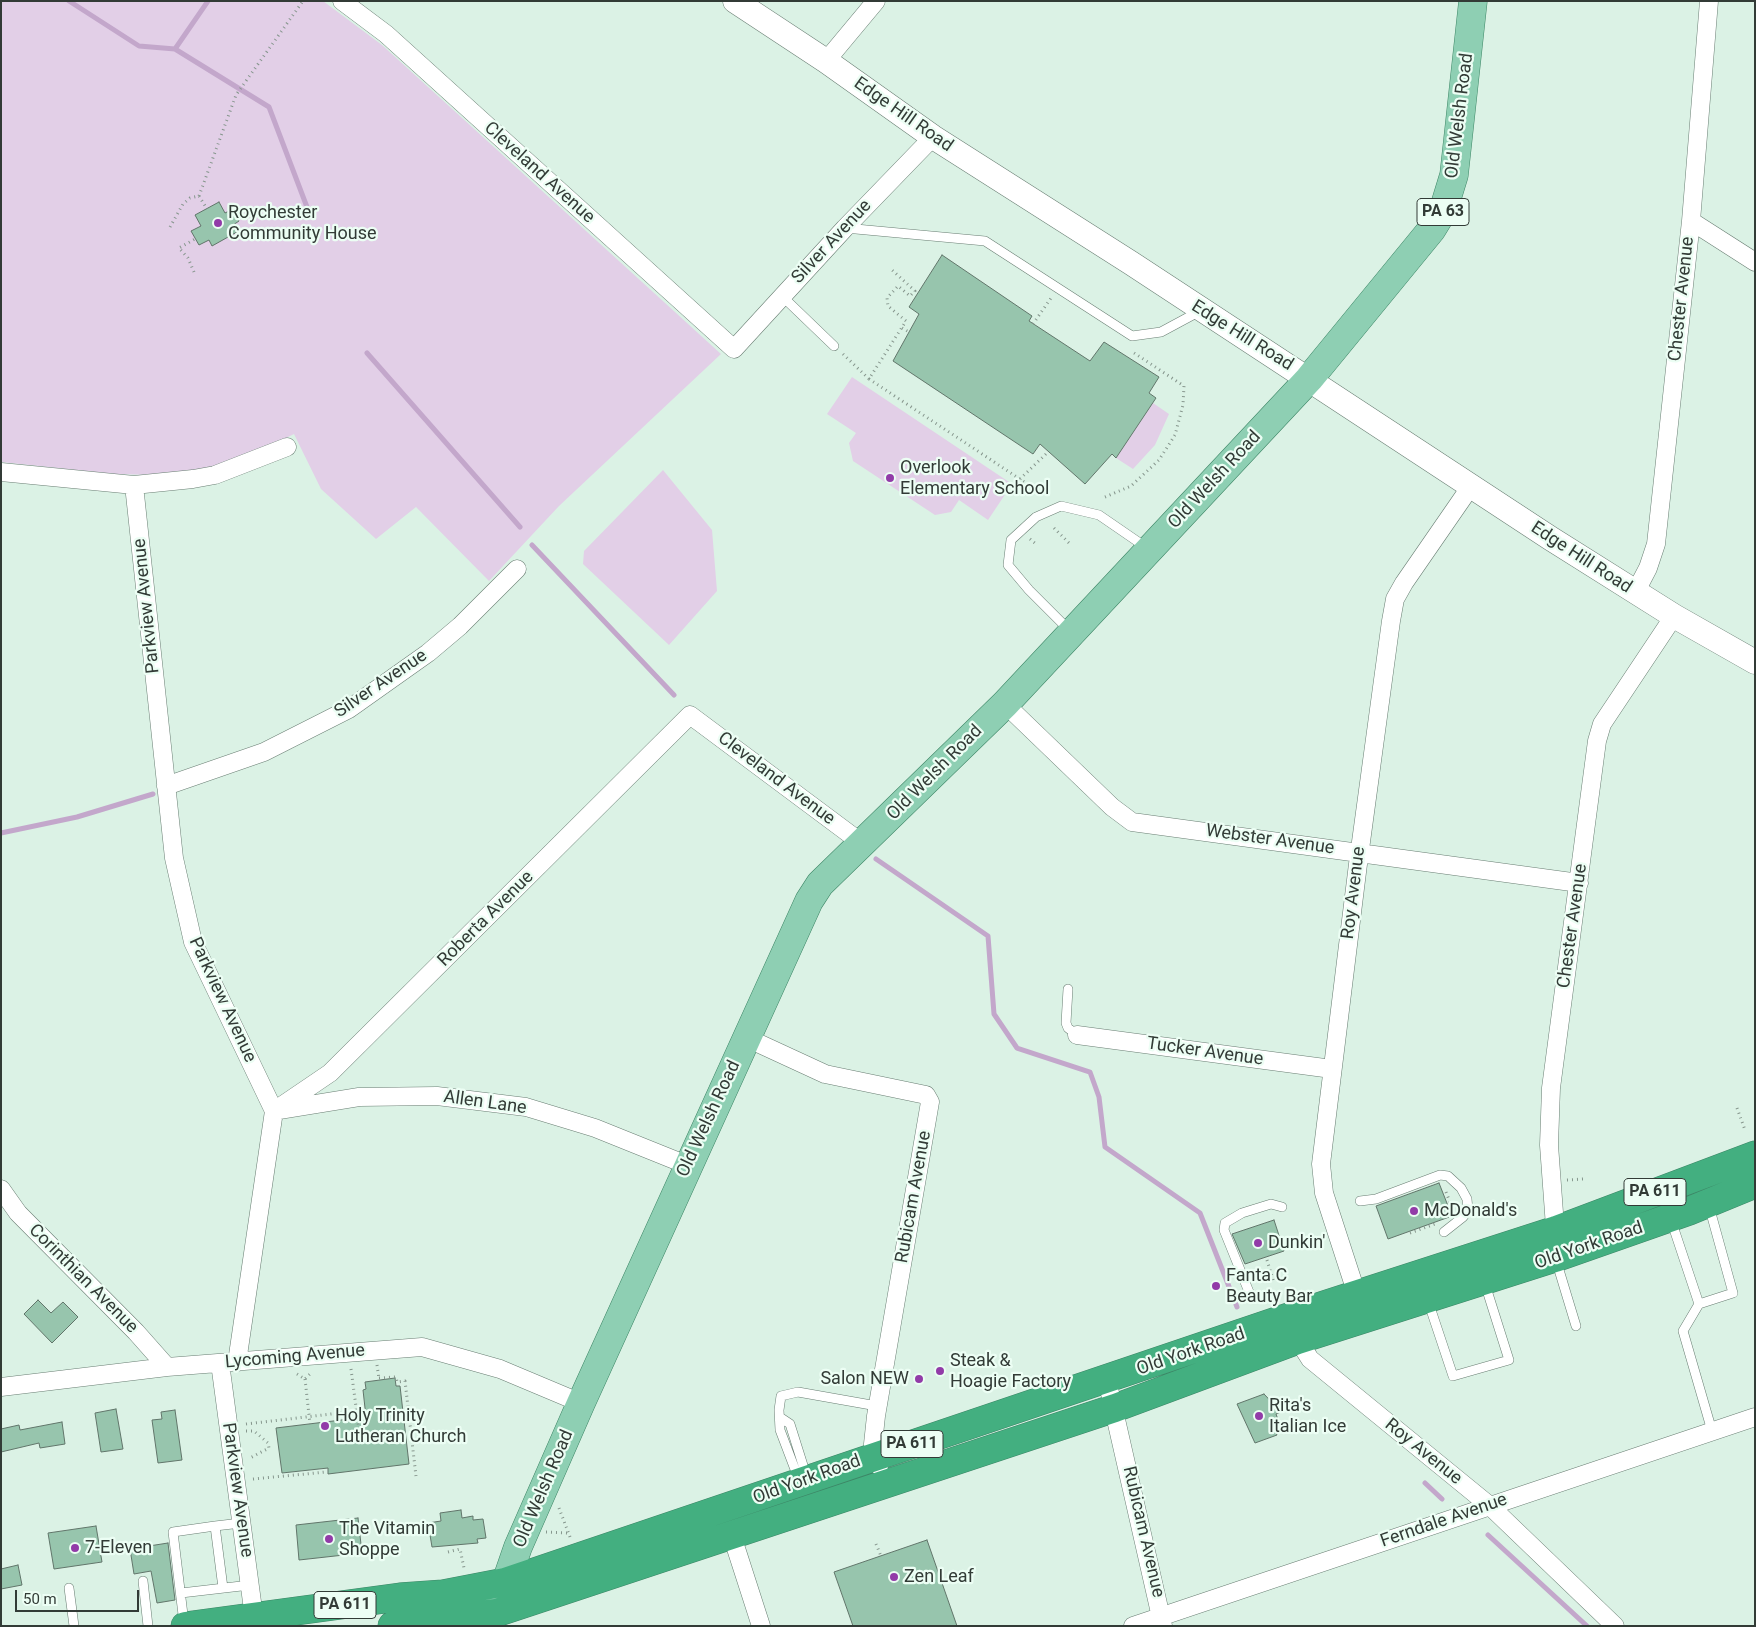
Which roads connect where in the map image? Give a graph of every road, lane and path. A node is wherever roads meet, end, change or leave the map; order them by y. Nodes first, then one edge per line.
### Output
1 (303, 1) edge
2 (342, 1) edge
3 (735, 1) edge
4 (876, 1) edge
5 (1473, 1) edge
6 (1709, 1) edge
7 (826, 61) junction
8 (933, 138) junction
9 (199, 196) junction
10 (207, 209) dead end
11 (1691, 221) junction
12 (170, 227) dead end
13 (845, 228) junction
14 (195, 238) dead end
15 (1755, 262) edge
16 (892, 270) dead end
17 (194, 272) dead end
18 (782, 296) junction
19 (1051, 298) dead end
20 (1201, 311) junction
21 (1033, 324) dead end
22 (902, 328) junction
23 (909, 332) dead end
24 (834, 346) joint
25 (734, 349) joint
26 (1131, 351) dead end
27 (869, 379) junction
28 (1310, 379) junction
29 (287, 447) dead end
30 (1048, 452) dead end
31 (1, 472) edge
32 (1020, 479) junction
33 (134, 485) junction
34 (1471, 486) junction
35 (1042, 493) dead end
36 (1105, 497) dead end
37 (1054, 528) dead end
38 (1029, 538) dead end
39 (1037, 545) dead end
40 (1071, 545) dead end
41 (1149, 550) junction
42 (517, 569) dead end
43 (1635, 593) junction
44 (1674, 616) junction
45 (1070, 632) junction
46 (1755, 662) edge
47 (1004, 704) junction
48 (690, 715) joint
49 (166, 786) junction
50 (863, 844) junction
51 (1359, 852) junction
52 (1580, 883) junction
53 (1068, 989) dead end
54 (1077, 1035) joint
55 (747, 1038) junction
56 (1332, 1069) junction
57 (1737, 1108) dead end
58 (274, 1111) junction
59 (1750, 1142) edge
60 (687, 1165) junction
61 (1447, 1184) dead end
62 (1755, 1184) edge
63 (1, 1189) edge
64 (1360, 1202) dead end
65 (1708, 1203) junction
66 (1282, 1207) dead end
67 (1451, 1218) dead end
68 (1671, 1218) junction
69 (1437, 1223) dead end
70 (1556, 1230) junction
71 (1444, 1232) dead end
72 (1410, 1233) dead end
73 (1555, 1258) junction
74 (1267, 1260) dead end
75 (1484, 1280) junction
76 (1274, 1283) dead end
77 (1249, 1292) dead end
78 (1427, 1299) junction
79 (1699, 1304) junction
80 (1361, 1306) junction
81 (1576, 1326) dead end
82 (1298, 1340) junction
83 (228, 1362) junction
84 (351, 1364) dead end
85 (377, 1364) dead end
86 (167, 1367) junction
87 (305, 1379) dead end
88 (1108, 1380) junction
89 (1, 1387) edge
90 (581, 1403) junction
91 (878, 1406) junction
92 (1115, 1408) junction
93 (357, 1411) junction
94 (309, 1417) junction
95 (1755, 1417) edge
96 (246, 1424) dead end
97 (310, 1424) dead end
98 (246, 1431) dead end
99 (1712, 1431) junction
100 (360, 1437) dead end
101 (876, 1456) junction
102 (250, 1458) dead end
103 (326, 1472) dead end
104 (416, 1476) dead end
105 (252, 1479) dead end
106 (804, 1482) junction
107 (884, 1485) junction
108 (553, 1504) dead end
109 (1490, 1506) junction
110 (241, 1523) junction
111 (215, 1526) junction
112 (540, 1532) dead end
113 (568, 1533) junction
114 (732, 1536) junction
115 (570, 1540) dead end
116 (876, 1544) dead end
117 (448, 1552) dead end
118 (881, 1556) dead end
119 (464, 1569) dead end
120 (143, 1581) dead end
121 (505, 1582) junction
122 (250, 1585) junction
123 (69, 1588) dead end
124 (223, 1588) junction
125 (181, 1593) junction
126 (254, 1618) junction
127 (496, 1620) edge
128 (1162, 1621) edge
129 (74, 1626) edge
130 (148, 1626) edge
131 (185, 1626) edge
132 (392, 1626) edge
133 (761, 1626) edge
134 (1133, 1626) edge
135 (1615, 1626) edge

1 - 9 path
2 - 25 street, Cleveland Avenue
3 - 7 main road, Edge Hill Road
4 - 7 street
5 - 28 main road, Old Welsh Road / PA 63
6 - 11 street, Chester Avenue
7 - 8 main road, Edge Hill Road
8 - 13 street, Silver Avenue
8 - 20 main road, Edge Hill Road
9 - 10 path
9 - 12 path
11 - 15 street
11 - 43 street, Chester Avenue
13 - 18 street, Silver Avenue
13 - 20 lane
14 - 17 path
16 - 22 path
18 - 24 lane
18 - 25 street, Silver Avenue
19 - 21 path
20 - 28 main road, Edge Hill Road
22 - 23 path
22 - 27 path
24 - 27 path
26 - 36 path
27 - 32 path
28 - 34 main road, Edge Hill Road
28 - 41 main road, Old Welsh Road
29 - 33 street
30 - 32 path
31 - 33 street
32 - 35 path
33 - 49 street, Parkview Avenue
34 - 43 main road, Edge Hill Road
34 - 51 street, Roy Avenue
37 - 40 path
38 - 39 path
41 - 45 main road, Old Welsh Road
41 - 45 lane
42 - 49 street, Silver Avenue
43 - 44 main road, Edge Hill Road
44 - 46 main road, Edge Hill Road
44 - 52 street, Chester Avenue
45 - 47 main road, Old Welsh Road
47 - 50 main road, Old Welsh Road
47 - 51 street, Webster Avenue
48 - 50 street, Cleveland Avenue
48 - 58 street, Roberta Avenue
49 - 58 street, Parkview Avenue
50 - 55 main road, Old Welsh Road
51 - 52 street, Webster Avenue
51 - 56 street, Roy Avenue
52 - 70 street, Chester Avenue
53 - 54 lane
54 - 56 street, Tucker Avenue
55 - 60 main road, Old Welsh Road
55 - 91 street, Rubicam Avenue
56 - 80 street, Roy Avenue
57 - 59 path
58 - 60 street, Allen Lane
58 - 83 street, Parkview Avenue
59 - 70 highway, Old York Road / PA 611
60 - 90 main road, Old Welsh Road
61 - 67 path
62 - 65 highway, Old York Road / PA 611
63 - 86 street, Corinthian Avenue
64 - 71 lane
65 - 68 highway, Old York Road / PA 611
65 - 79 lane
66 - 77 lane
68 - 73 highway, Old York Road / PA 611
68 - 79 lane
69 - 72 path
70 - 73 street, Chester Avenue
70 - 80 highway, Old York Road / PA 611
73 - 75 highway, Old York Road / PA 611
73 - 81 lane
74 - 76 path
75 - 78 highway, Old York Road / PA 611
75 - 78 lane
78 - 80 highway, Old York Road / PA 611
79 - 99 lane
80 - 82 highway, Old York Road / PA 611
80 - 88 highway, Old York Road / PA 611
82 - 92 highway, Old York Road / PA 611
82 - 109 street, Roy Avenue
83 - 86 street, Lycoming Avenue
83 - 90 street, Lycoming Avenue
83 - 110 street, Parkview Avenue
84 - 93 path
85 - 104 path
86 - 89 street, Lycoming Avenue
87 - 94 path
88 - 92 street, Rubicam Avenue
88 - 101 highway, Old York Road / PA 611
90 - 121 main road, Old Welsh Road
91 - 101 street, Rubicam Avenue
91 - 106 lane
92 - 107 highway, Old York Road / PA 611
92 - 128 street, Rubicam Avenue
93 - 94 path
93 - 100 path
94 - 96 path
94 - 97 path
95 - 99 street, Ferndale Avenue
98 - 102 path
99 - 109 street, Ferndale Avenue
101 - 106 highway, Old York Road / PA 611
101 - 107 street, Rubicam Avenue
103 - 105 path
106 - 121 highway, Old York Road / PA 611
107 - 114 highway, Old York Road / PA 611
108 - 113 path
109 - 128 street, Ferndale Avenue
109 - 135 street, Roy Avenue
110 - 111 lane
110 - 122 street, Parkview Avenue
111 - 124 lane
111 - 125 lane
112 - 113 path
113 - 115 path
114 - 127 highway, Old York Road / PA 611
114 - 133 street
116 - 118 path
117 - 119 path
120 - 130 lane
121 - 126 highway, Old York Road / PA 611
121 - 127 main road, Old Welsh Road
122 - 124 lane
122 - 126 street, Parkview Avenue
123 - 129 lane
124 - 125 lane
125 - 131 lane
126 - 131 highway, Old York Road / PA 611
127 - 132 highway, Old York Road / PA 611
128 - 134 street, Ferndale Avenue

